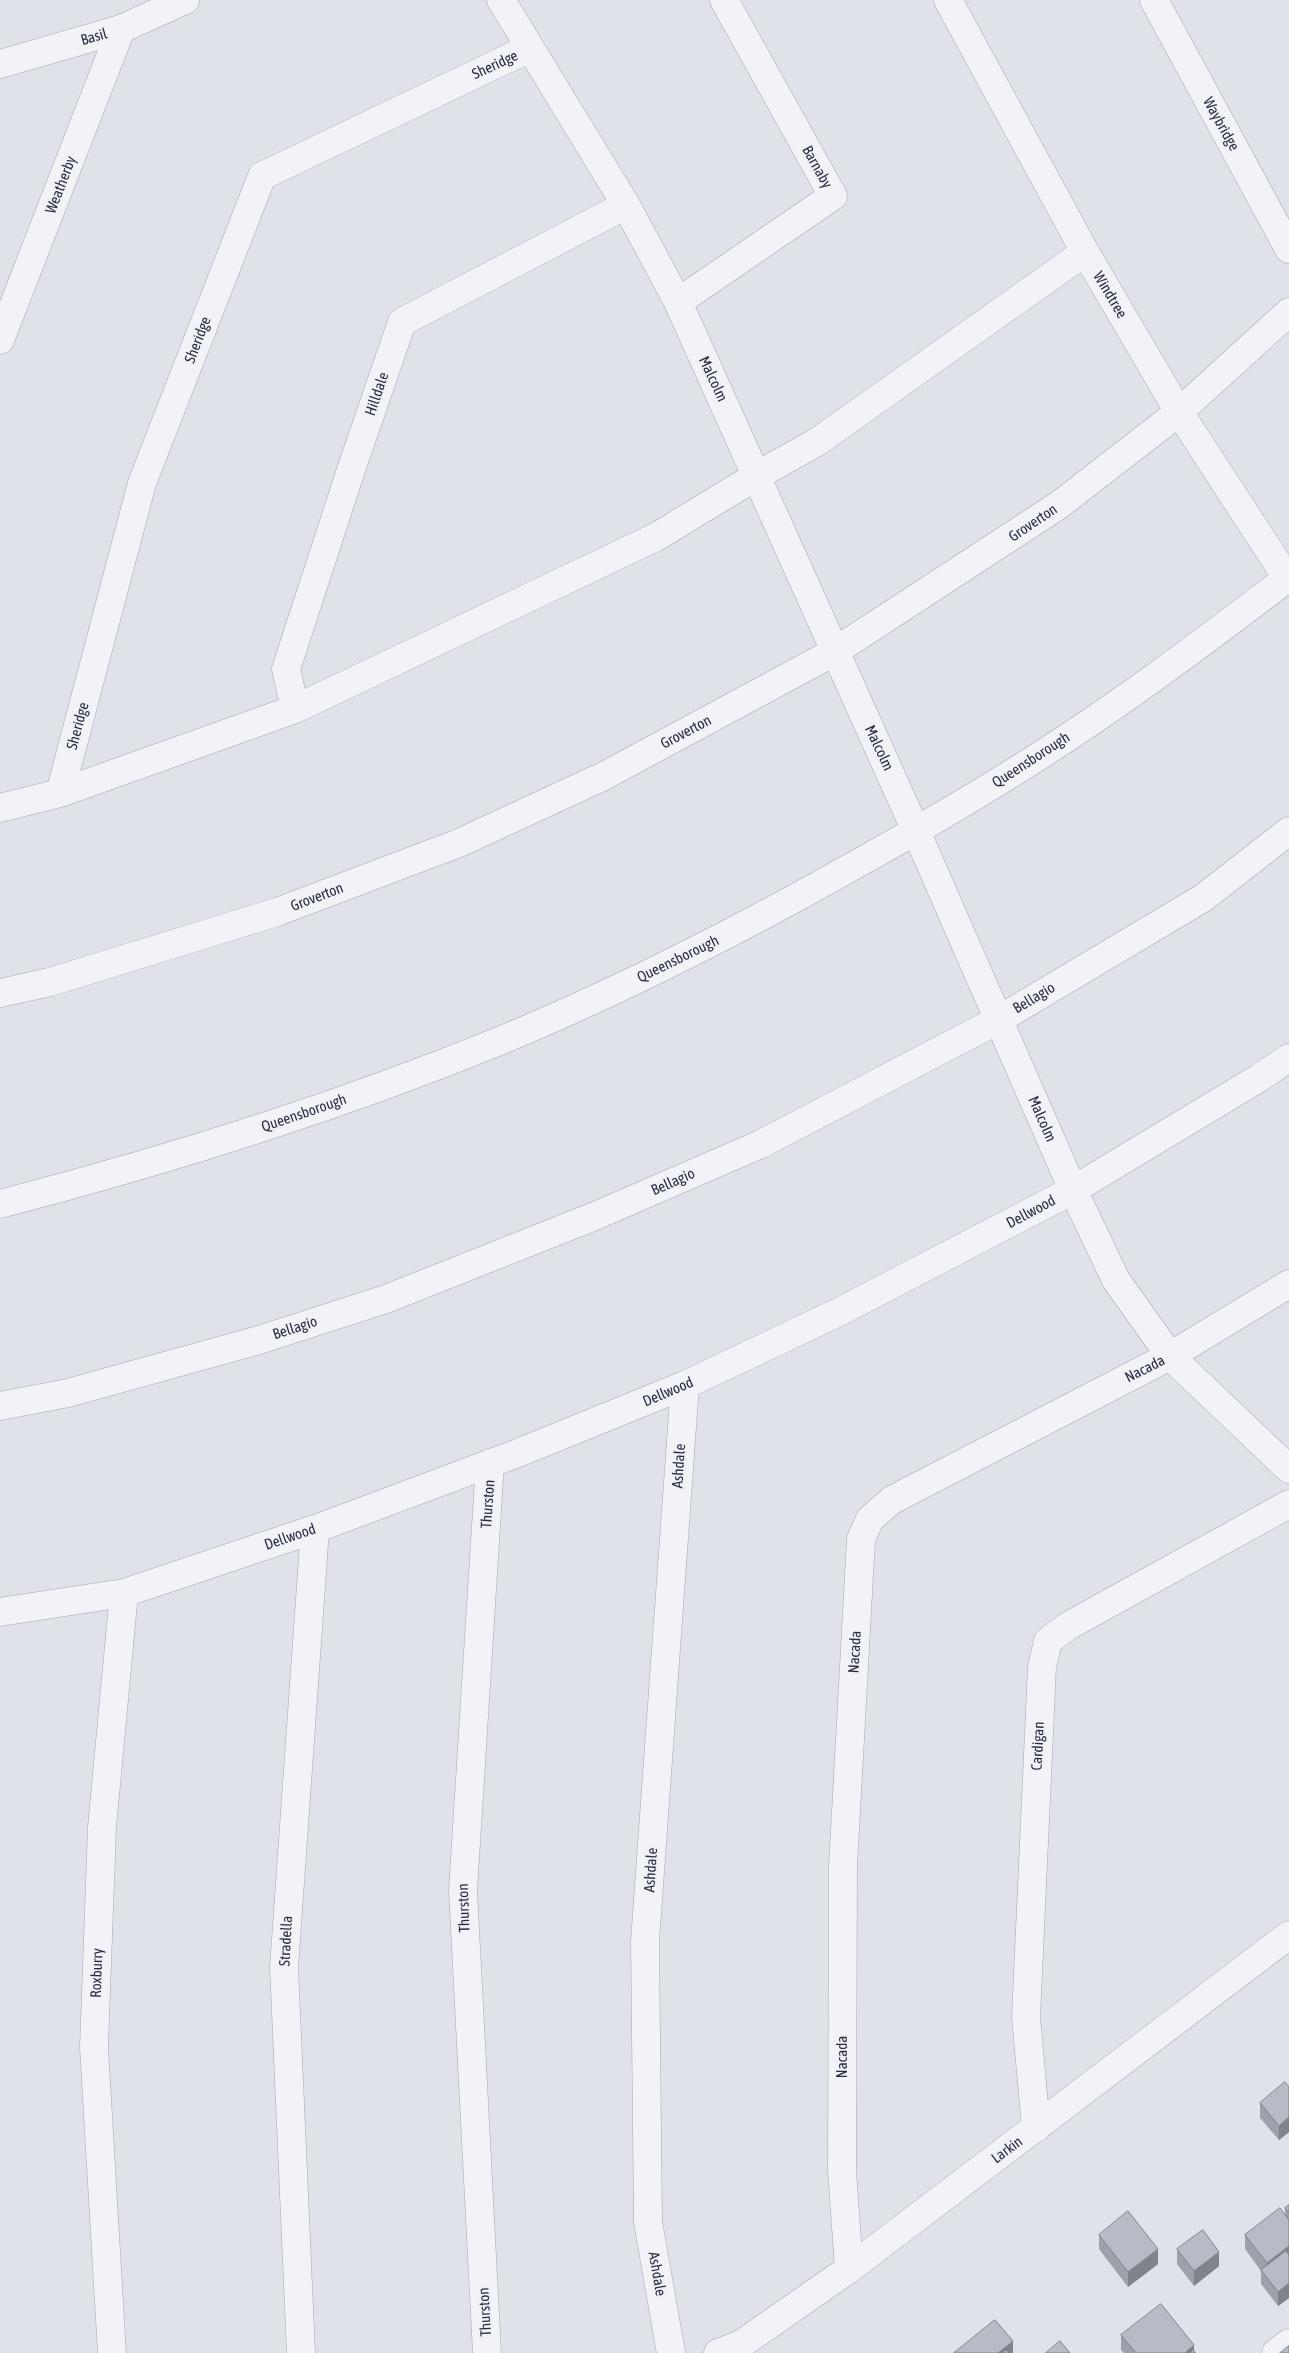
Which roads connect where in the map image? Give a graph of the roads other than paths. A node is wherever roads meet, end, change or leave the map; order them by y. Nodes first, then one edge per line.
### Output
1 (185, 0) edge
2 (501, 0) edge
3 (724, 0) edge
4 (948, 0) edge
5 (1154, 0) edge
6 (121, 29) junction
7 (530, 48) junction
8 (0, 64) edge
9 (626, 205) junction
10 (1289, 249) edge
11 (1085, 252) junction
12 (678, 302) junction
13 (1289, 312) edge
14 (0, 340) edge
15 (1179, 412) junction
16 (758, 475) junction
17 (1288, 578) edge
18 (834, 652) junction
19 (295, 709) junction
20 (60, 793) junction
21 (0, 808) edge
22 (916, 831) junction
23 (1289, 831) edge
24 (0, 993) edge
25 (998, 1020) junction
26 (1289, 1058) edge
27 (1073, 1190) junction
28 (0, 1204) edge
29 (1289, 1284) edge
30 (1170, 1356) junction
31 (685, 1385) junction
32 (0, 1406) edge
33 (490, 1463) junction
34 (1289, 1469) edge
35 (1289, 1504) edge
36 (315, 1529) junction
37 (124, 1593) junction
38 (0, 1612) edge
39 (1289, 1935) edge
40 (1036, 2128) junction
41 (849, 2269) junction
42 (1289, 2343) edge
43 (112, 2353) edge
44 (301, 2353) edge
45 (487, 2353) edge
46 (670, 2353) edge
47 (718, 2353) edge
48 (1276, 2353) edge

1 - 6 street, Basil
2 - 7 street, Malcolm
3 - 12 street, Barnaby
4 - 11 street, Windtree
5 - 10 street, Waybridge
6 - 8 street, Basil
6 - 14 street, Weatherby
7 - 9 street, Malcolm
7 - 20 street, Sheridge
9 - 12 street, Malcolm
9 - 19 street, Hilldale
11 - 15 street, Windtree
11 - 16 street
12 - 16 street, Malcolm
13 - 15 street, Groverton
15 - 17 street, Windtree
15 - 18 street, Groverton
16 - 18 street, Malcolm
16 - 19 street
17 - 22 street, Queensborough
18 - 22 street, Malcolm
18 - 24 street, Groverton
19 - 20 street
20 - 21 street
22 - 25 street, Malcolm
22 - 28 street, Queensborough
23 - 25 street, Bellagio
25 - 27 street, Malcolm
25 - 32 street, Bellagio
26 - 27 street, Dellwood
27 - 30 street, Malcolm
27 - 31 street, Dellwood
29 - 30 street, Nacada
30 - 34 street, Malcolm
30 - 41 street, Nacada
31 - 33 street, Dellwood
31 - 46 street, Ashdale
33 - 36 street, Dellwood
33 - 45 street, Thurston
35 - 40 street, Cardigan
36 - 37 street, Dellwood
36 - 44 street, Stradella
37 - 38 street, Dellwood
37 - 43 street, Roxburry
39 - 40 street, Larkin
40 - 41 street, Larkin
41 - 47 street, Larkin
42 - 48 street

